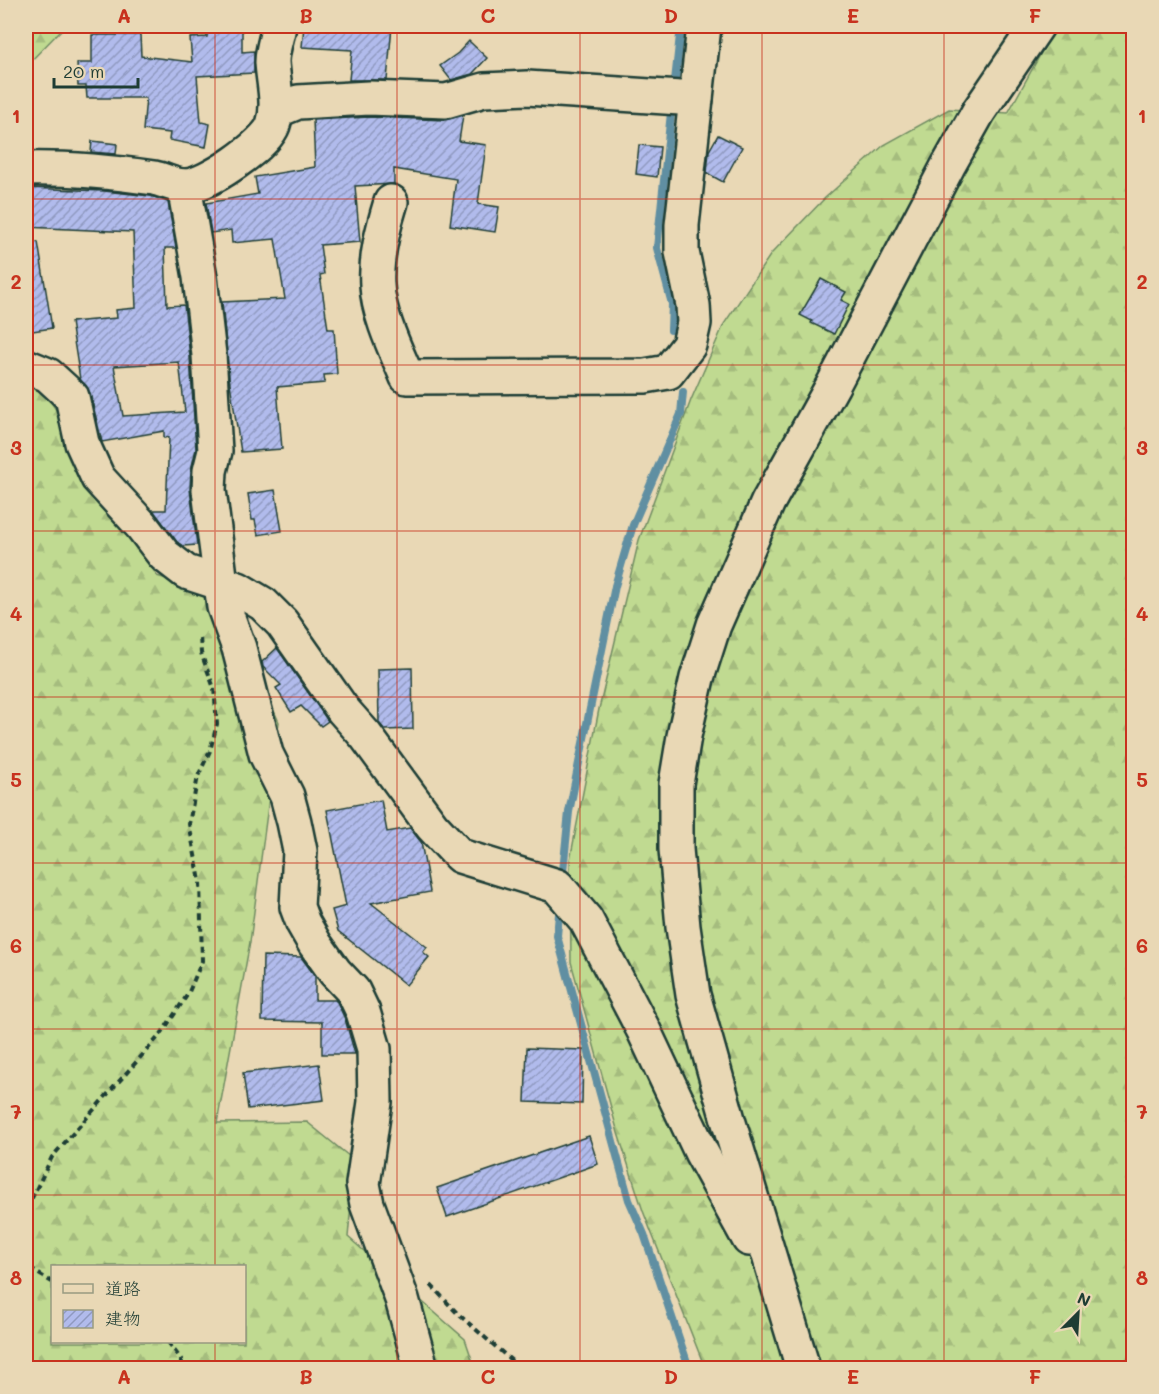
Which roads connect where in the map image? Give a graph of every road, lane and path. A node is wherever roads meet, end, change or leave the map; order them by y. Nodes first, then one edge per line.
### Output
1 (279, 26) edge
2 (704, 26) edge
3 (1037, 26) edge
4 (696, 99) junction
5 (276, 111) junction
6 (26, 169) edge
7 (184, 186) junction
8 (391, 202) dead end
9 (33, 365) edge
10 (223, 595) junction
11 (26, 1220) edge
12 (26, 1259) edge
13 (424, 1278) dead end
14 (51, 1281) edge
15 (780, 1296) junction
16 (169, 1343) edge
17 (181, 1368) edge
18 (421, 1368) edge
19 (520, 1368) edge
20 (803, 1368) edge

1 - 5 street
2 - 4 street
3 - 15 street
4 - 5 street
4 - 8 street
5 - 7 street
6 - 7 street
7 - 10 street
9 - 10 street
10 - 11 path
10 - 15 street
10 - 18 street
12 - 14 path
13 - 19 path
15 - 20 street
16 - 17 path

